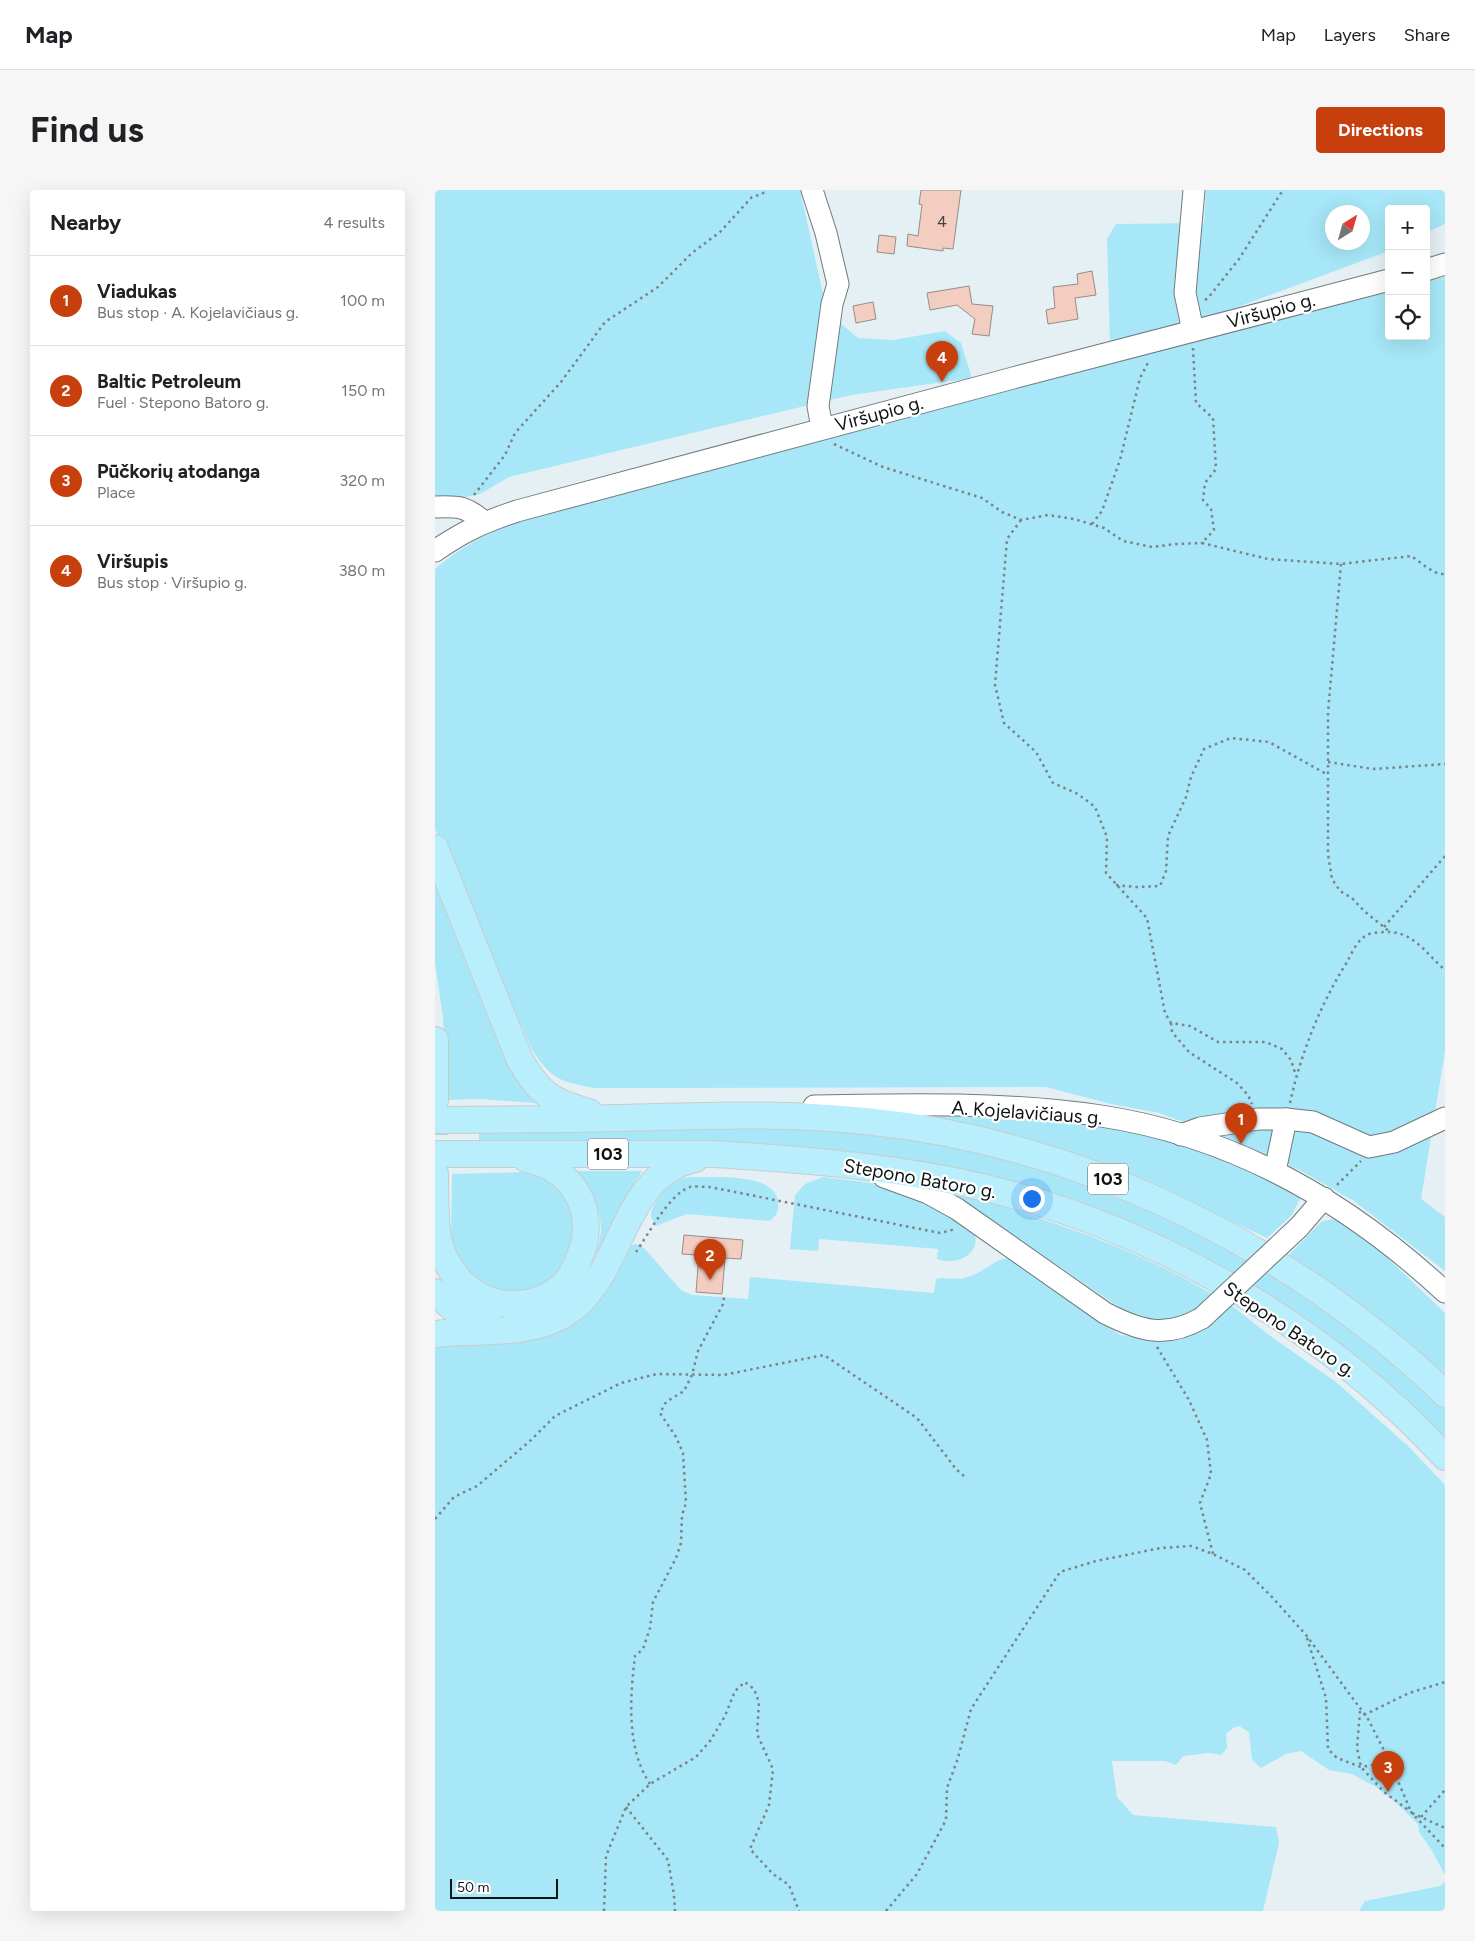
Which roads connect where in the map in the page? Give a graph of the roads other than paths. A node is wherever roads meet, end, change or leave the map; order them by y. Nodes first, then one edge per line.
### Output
1 (812, 190) edge
2 (1194, 190) edge
3 (1445, 264) edge
4 (1430, 269) edge
5 (1385, 281) edge
6 (1193, 331) junction
7 (822, 428) junction
8 (435, 507) edge
9 (484, 522) junction
10 (435, 551) edge
11 (435, 848) edge
12 (435, 1040) edge
13 (435, 1100) edge
14 (712, 1115) junction
15 (611, 1118) junction
16 (1445, 1118) edge
17 (1286, 1119) junction
18 (435, 1120) edge
19 (1181, 1135) junction
20 (435, 1154) edge
21 (501, 1154) junction
22 (714, 1154) junction
23 (854, 1165) junction
24 (1275, 1171) junction
25 (435, 1174) edge
26 (1329, 1193) junction
27 (435, 1292) edge
28 (1445, 1292) edge
29 (503, 1330) junction
30 (435, 1334) edge
31 (1445, 1394) edge
32 (1445, 1457) edge

1 - 7 street
2 - 6 street
3 - 4 street
5 - 6 street, Viršupio g.
6 - 7 street, Viršupio g.
7 - 9 street, Viršupio g.
8 - 9 street
9 - 10 street, Viršupio g.
11 - 15 main road
12 - 13 main road
14 - 15 main road, 103
14 - 19 street, A. Kojelavičiaus g.
14 - 31 main road, 103
15 - 18 main road, 103
16 - 17 street
17 - 19 street
17 - 24 street
19 - 24 street, A. Kojelavičiaus g.
20 - 21 main road, Stepono Batoro g. / 103
21 - 22 main road, Stepono Batoro g. / 103
21 - 25 main road
22 - 23 main road, Stepono Batoro g. / 103
22 - 29 main road
23 - 26 street, bridge
23 - 32 main road, Stepono Batoro g. / 103
24 - 26 street, A. Kojelavičiaus g.
26 - 28 street, A. Kojelavičiaus g.
27 - 29 main road
29 - 30 main road

